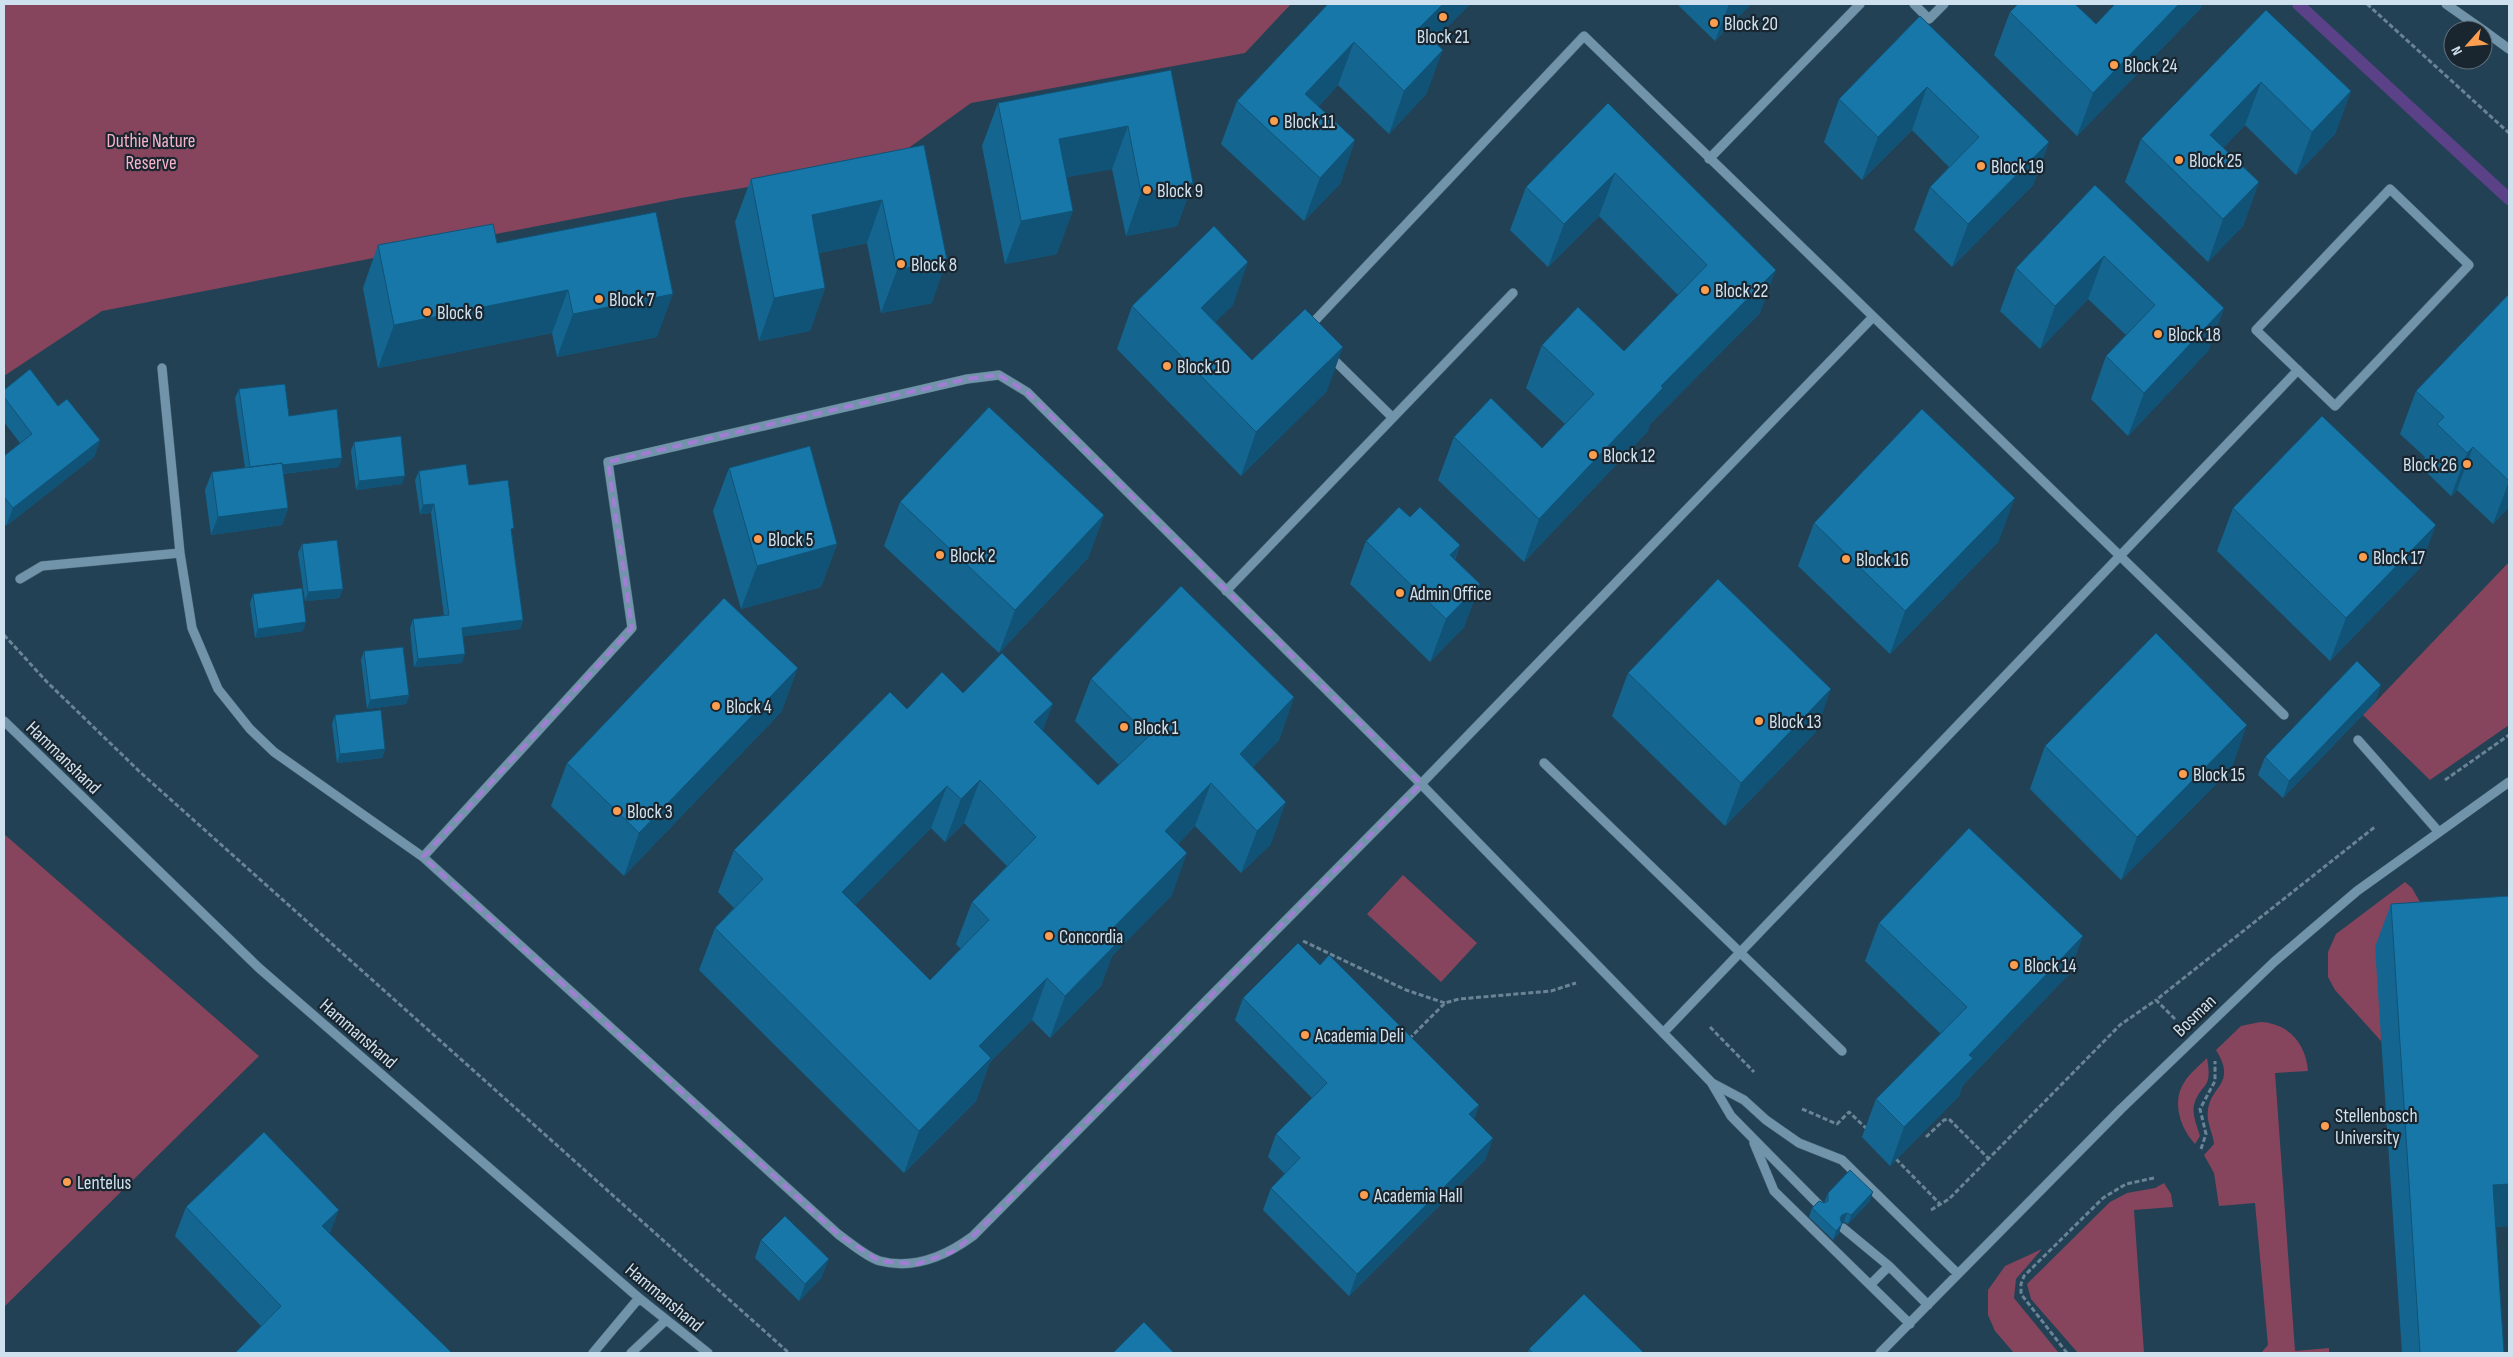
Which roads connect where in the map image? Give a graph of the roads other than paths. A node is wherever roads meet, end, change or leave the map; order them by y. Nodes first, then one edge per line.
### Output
1 (1860, 4) edge
2 (1914, 4) edge
3 (1944, 4) edge
4 (2446, 4) edge
5 (2469, 20) edge
6 (2493, 37) edge
7 (2509, 49) edge
8 (1709, 159) junction
9 (1513, 292) dead end
10 (1873, 317) junction
11 (1308, 335) edge
12 (1325, 351) edge
13 (162, 368) dead end
14 (2298, 370) junction
15 (1392, 417) junction
16 (180, 553) junction
17 (2120, 555) junction
18 (20, 579) dead end
19 (1226, 591) junction
20 (2284, 715) dead end
21 (4, 721) edge
22 (2358, 740) dead end
23 (1544, 763) dead end
24 (2509, 782) edge
25 (1421, 784) junction
26 (2438, 831) junction
27 (423, 856) junction
28 (1739, 952) junction
29 (1662, 1033) junction
30 (1842, 1051) dead end
31 (1711, 1082) junction
32 (1752, 1138) junction
33 (1820, 1206) edge
34 (1843, 1228) edge
35 (1889, 1266) junction
36 (1958, 1274) junction
37 (1870, 1285) junction
38 (639, 1298) junction
39 (1928, 1304) junction
40 (666, 1320) junction
41 (1910, 1324) junction
42 (593, 1353) edge
43 (631, 1353) edge
44 (708, 1353) edge
45 (1880, 1353) edge

1 - 8 street
2 - 3 street
4 - 5 street
6 - 7 street
8 - 10 street
8 - 11 street
9 - 15 street
10 - 17 street
10 - 25 street
12 - 15 street
13 - 16 street
14 - 14 street
14 - 17 street
15 - 19 street
16 - 18 street
16 - 27 street
17 - 20 street
17 - 28 street
19 - 25 street
19 - 27 street
21 - 38 street, Hammanshand
22 - 26 street
23 - 28 street
24 - 26 street, Bosman
25 - 27 street
25 - 29 street
26 - 36 street, Bosman
28 - 29 street
28 - 30 street
29 - 31 street
31 - 32 street
31 - 36 street
32 - 33 street
32 - 37 street
34 - 35 street
35 - 37 street
35 - 39 street
36 - 39 street, Bosman
37 - 41 street
38 - 40 street, Hammanshand
38 - 42 street
39 - 41 street, Bosman
40 - 43 street
40 - 44 street, Hammanshand
41 - 45 street, Bosman

